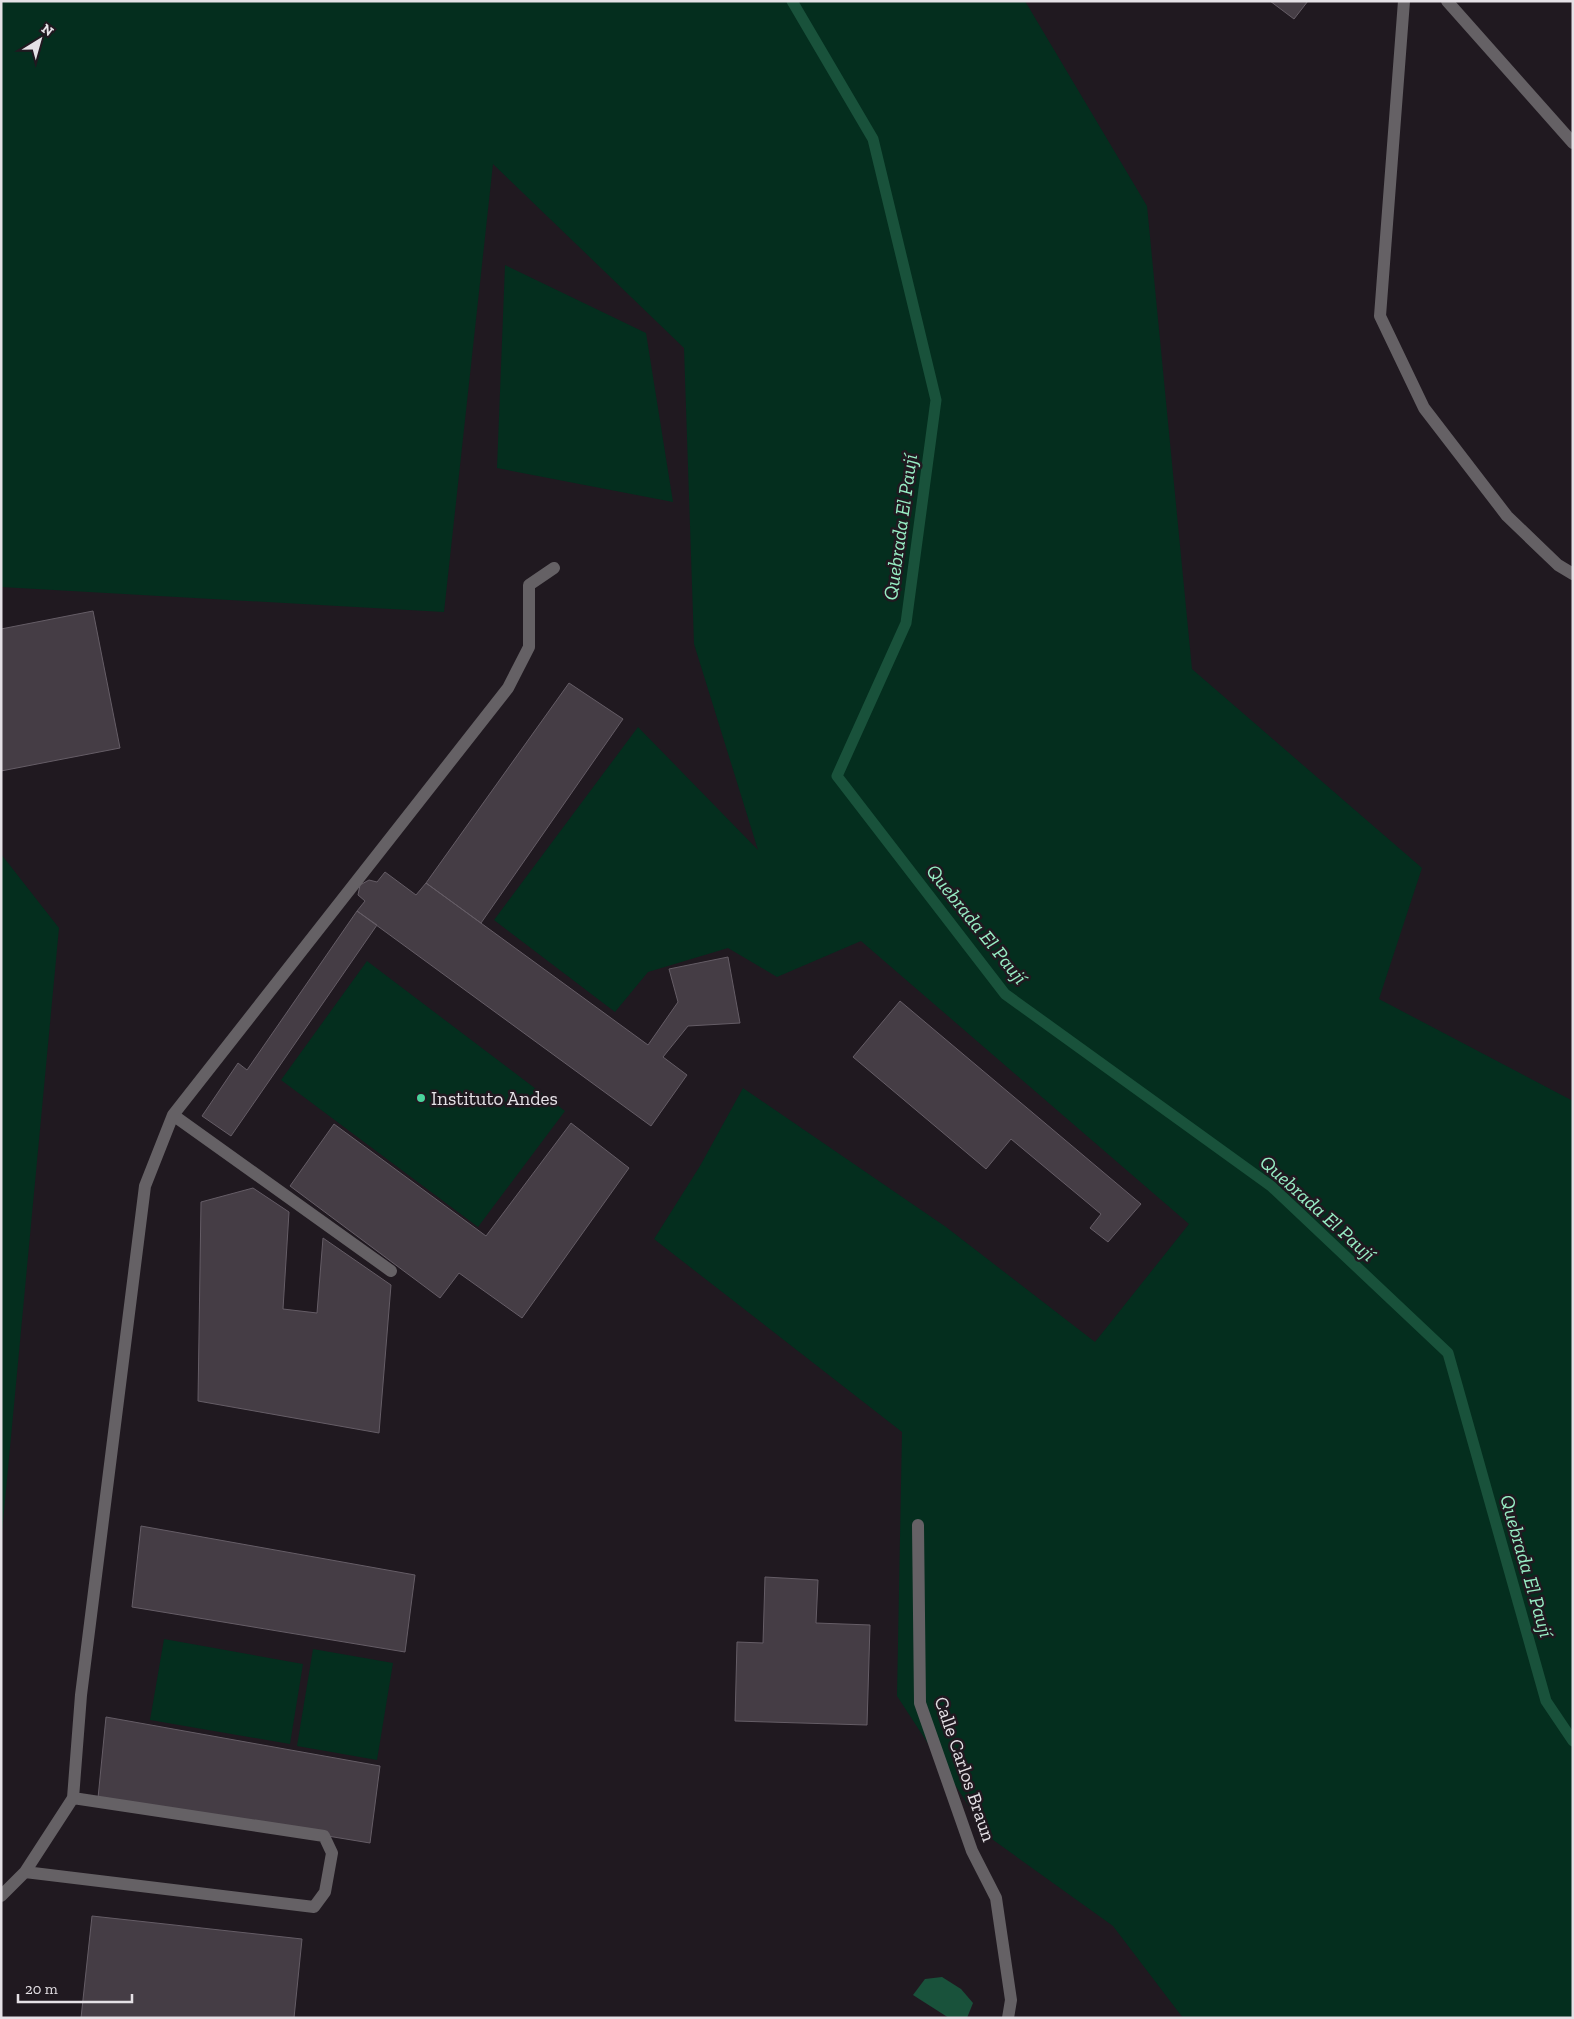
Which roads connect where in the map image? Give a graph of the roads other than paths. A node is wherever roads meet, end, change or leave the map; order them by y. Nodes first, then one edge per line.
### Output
1 (1404, 1) edge
2 (1447, 1) edge
3 (1573, 143) edge
4 (554, 568) dead end
5 (1573, 574) edge
6 (173, 1115) junction
7 (391, 1271) dead end
8 (918, 1525) dead end
9 (73, 1798) junction
10 (25, 1872) junction
11 (1, 1896) edge
12 (1008, 2018) edge

1 - 5 street
2 - 3 street
4 - 6 street
6 - 7 street
6 - 9 street
8 - 12 street, Calle Carlos Braun
9 - 10 street
9 - 10 street
10 - 11 street

